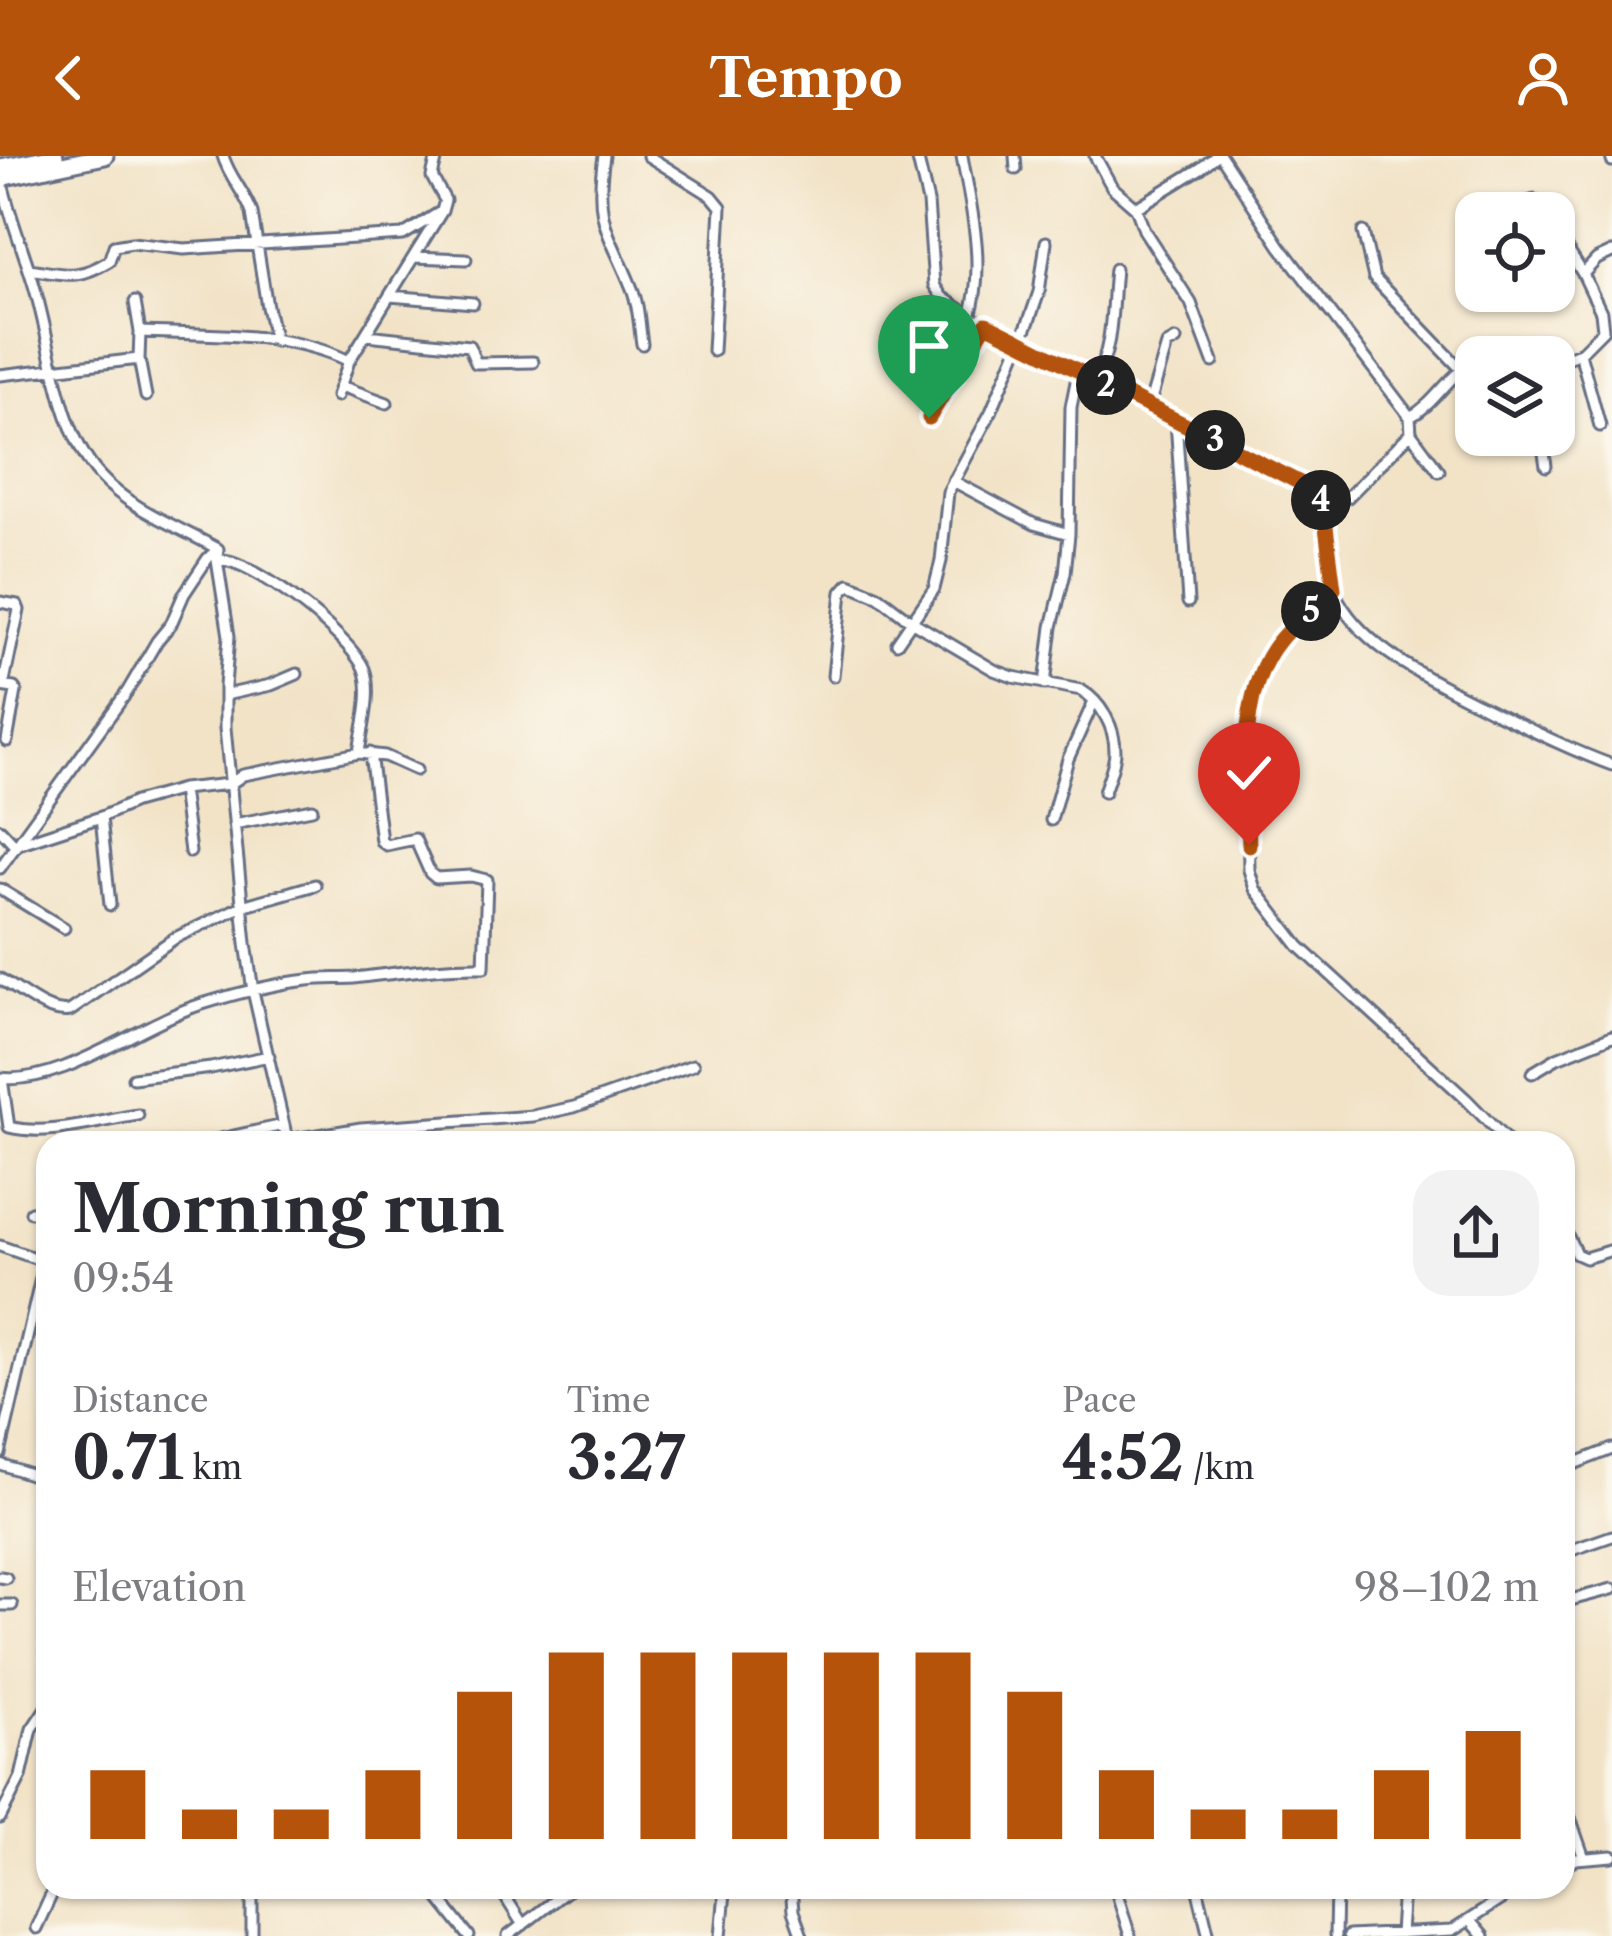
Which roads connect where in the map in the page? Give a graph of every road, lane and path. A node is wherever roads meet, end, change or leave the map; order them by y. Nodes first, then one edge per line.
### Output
1 (55, 156) edge
2 (105, 156) edge
3 (223, 156) edge
4 (437, 156) edge
5 (604, 156) edge
6 (648, 156) edge
7 (917, 156) edge
8 (962, 156) edge
9 (1015, 156) edge
10 (1095, 156) edge
11 (1218, 156) edge
12 (0, 167) edge
13 (1016, 169) dead end
14 (0, 178) edge
15 (1136, 208) junction
16 (442, 211) junction
17 (1363, 232) dead end
18 (1046, 242) dead end
19 (257, 243) junction
20 (1612, 252) edge
21 (414, 257) junction
22 (466, 259) dead end
23 (1575, 261) edge
24 (29, 269) junction
25 (1114, 269) dead end
26 (1583, 274) junction
27 (390, 296) junction
28 (135, 302) dead end
29 (473, 303) dead end
30 (970, 316) junction
31 (986, 324) junction
32 (140, 332) junction
33 (367, 334) junction
34 (1176, 340) dead end
35 (275, 341) junction
36 (1020, 343) junction
37 (642, 344) dead end
38 (713, 350) dead end
39 (1580, 353) junction
40 (1575, 355) edge
41 (139, 359) junction
42 (350, 361) junction
43 (532, 362) dead end
44 (1213, 362) dead end
45 (1455, 363) edge
46 (56, 370) junction
47 (1078, 373) junction
48 (0, 375) edge
49 (1455, 376) edge
50 (1095, 380) junction
51 (146, 396) dead end
52 (387, 403) dead end
53 (1149, 406) junction
54 (1410, 417) junction
55 (929, 418) dead end
56 (1176, 420) junction
57 (1600, 426) dead end
58 (1411, 433) junction
59 (1544, 456) edge
60 (1546, 466) dead end
61 (1439, 472) dead end
62 (953, 481) junction
63 (1318, 496) junction
64 (1070, 534) junction
65 (217, 554) junction
66 (1334, 589) junction
67 (0, 602) edge
68 (1188, 602) dead end
69 (911, 621) junction
70 (897, 644) dead end
71 (297, 674) dead end
72 (833, 676) dead end
73 (1046, 684) junction
74 (2, 686) edge
75 (225, 695) junction
76 (1094, 701) junction
77 (7, 741) dead end
78 (364, 753) junction
79 (1612, 765) edge
80 (416, 770) dead end
81 (230, 784) junction
82 (182, 789) junction
83 (1104, 792) dead end
84 (312, 809) dead end
85 (101, 817) junction
86 (1051, 820) dead end
87 (234, 824) junction
88 (0, 829) edge
89 (15, 845) junction
90 (190, 852) dead end
91 (0, 868) edge
92 (315, 885) dead end
93 (0, 889) edge
94 (110, 905) dead end
95 (242, 906) junction
96 (64, 928) dead end
97 (0, 979) edge
98 (254, 991) junction
99 (1612, 1036) edge
100 (269, 1056) junction
101 (693, 1065) dead end
102 (1532, 1073) dead end
103 (133, 1078) dead end
104 (1, 1079) edge
105 (138, 1115) dead end
106 (284, 1125) junction
107 (257, 1131) edge
108 (285, 1131) edge
109 (346, 1131) edge
110 (1497, 1131) edge
111 (36, 1211) edge
112 (31, 1212) dead end
113 (0, 1246) edge
114 (1612, 1250) edge
115 (1575, 1252) edge
116 (36, 1259) edge
117 (36, 1304) edge
118 (1612, 1449) edge
119 (0, 1454) edge
120 (1575, 1463) edge
121 (0, 1464) edge
122 (36, 1476) edge
123 (1612, 1536) edge
124 (1575, 1548) edge
125 (1612, 1589) edge
126 (1575, 1599) edge
127 (36, 1723) edge
128 (32, 1729) junction
129 (36, 1730) edge
130 (0, 1818) edge
131 (1575, 1832) edge
132 (1612, 1856) edge
133 (1584, 1858) junction
134 (1575, 1861) edge
135 (49, 1899) edge
136 (252, 1899) edge
137 (440, 1899) edge
138 (507, 1899) edge
139 (557, 1899) edge
140 (724, 1899) edge
141 (792, 1899) edge
142 (1119, 1899) edge
143 (1200, 1899) edge
144 (1336, 1899) edge
145 (1402, 1899) edge
146 (1502, 1899) edge
147 (1470, 1921) junction
148 (523, 1925) junction
149 (36, 1928) dead end
150 (1400, 1934) edge
151 (1387, 1935) edge
152 (252, 1936) edge
153 (469, 1936) edge
154 (508, 1936) edge
155 (721, 1936) edge
156 (802, 1936) edge
157 (1130, 1936) edge
158 (1209, 1936) edge
159 (1335, 1936) edge
160 (1348, 1936) edge
161 (1483, 1936) edge

1 - 12 main road
2 - 14 main road
3 - 19 street
4 - 16 street
5 - 37 street
6 - 38 street
7 - 30 street
8 - 30 street
9 - 13 street
10 - 15 street
11 - 15 street
11 - 54 street
14 - 24 street
15 - 44 street
16 - 19 street
16 - 21 street
17 - 45 street
18 - 36 street
19 - 24 street
19 - 35 street
20 - 26 street
21 - 22 street
21 - 27 street
23 - 26 street
24 - 46 street
25 - 50 street
26 - 39 street
27 - 29 street
27 - 33 street
28 - 32 street
30 - 31 street
31 - 36 street
31 - 55 street
32 - 35 street
32 - 41 street
33 - 42 street
33 - 43 street
34 - 53 street
35 - 42 street
36 - 47 street
36 - 62 street
39 - 40 street
39 - 57 street
41 - 46 street
41 - 51 street
42 - 52 street
46 - 48 street
46 - 65 street
47 - 50 street
47 - 64 street
49 - 54 street
50 - 53 street
53 - 56 street
54 - 58 street
56 - 63 street
56 - 68 street
58 - 61 street
58 - 63 street
59 - 60 street
62 - 64 street
62 - 69 street
63 - 66 street
64 - 73 street
65 - 75 street
65 - 78 street
65 - 89 street
66 - 79 street
66 - 110 street
67 - 74 street
69 - 70 street
69 - 72 street
69 - 73 street
71 - 75 street
73 - 76 street
74 - 77 street
75 - 81 street
76 - 83 street
76 - 86 street
78 - 80 street
78 - 81 street
78 - 98 street
81 - 82 street
81 - 87 street
82 - 85 street
82 - 90 street
84 - 87 street
85 - 89 street
85 - 94 street
87 - 95 street
88 - 89 street
89 - 91 street
92 - 95 street
93 - 96 street
95 - 97 street
95 - 98 street
98 - 100 street
98 - 104 street
99 - 102 street
100 - 103 street
100 - 106 street
101 - 109 street
104 - 105 street
106 - 107 street
106 - 108 street
111 - 112 street
113 - 116 street
114 - 115 street
117 - 119 street
118 - 120 street
121 - 122 street
123 - 124 street
125 - 126 street
127 - 128 street
128 - 129 street
128 - 130 street
131 - 133 street
132 - 133 street
133 - 134 street
135 - 149 street
136 - 152 street
137 - 153 street
138 - 148 street
139 - 148 street
140 - 155 street
141 - 156 street
142 - 157 street
143 - 158 street
144 - 159 street
145 - 150 street
146 - 147 street
147 - 150 street
147 - 161 street
148 - 154 street
150 - 151 street
151 - 160 street

